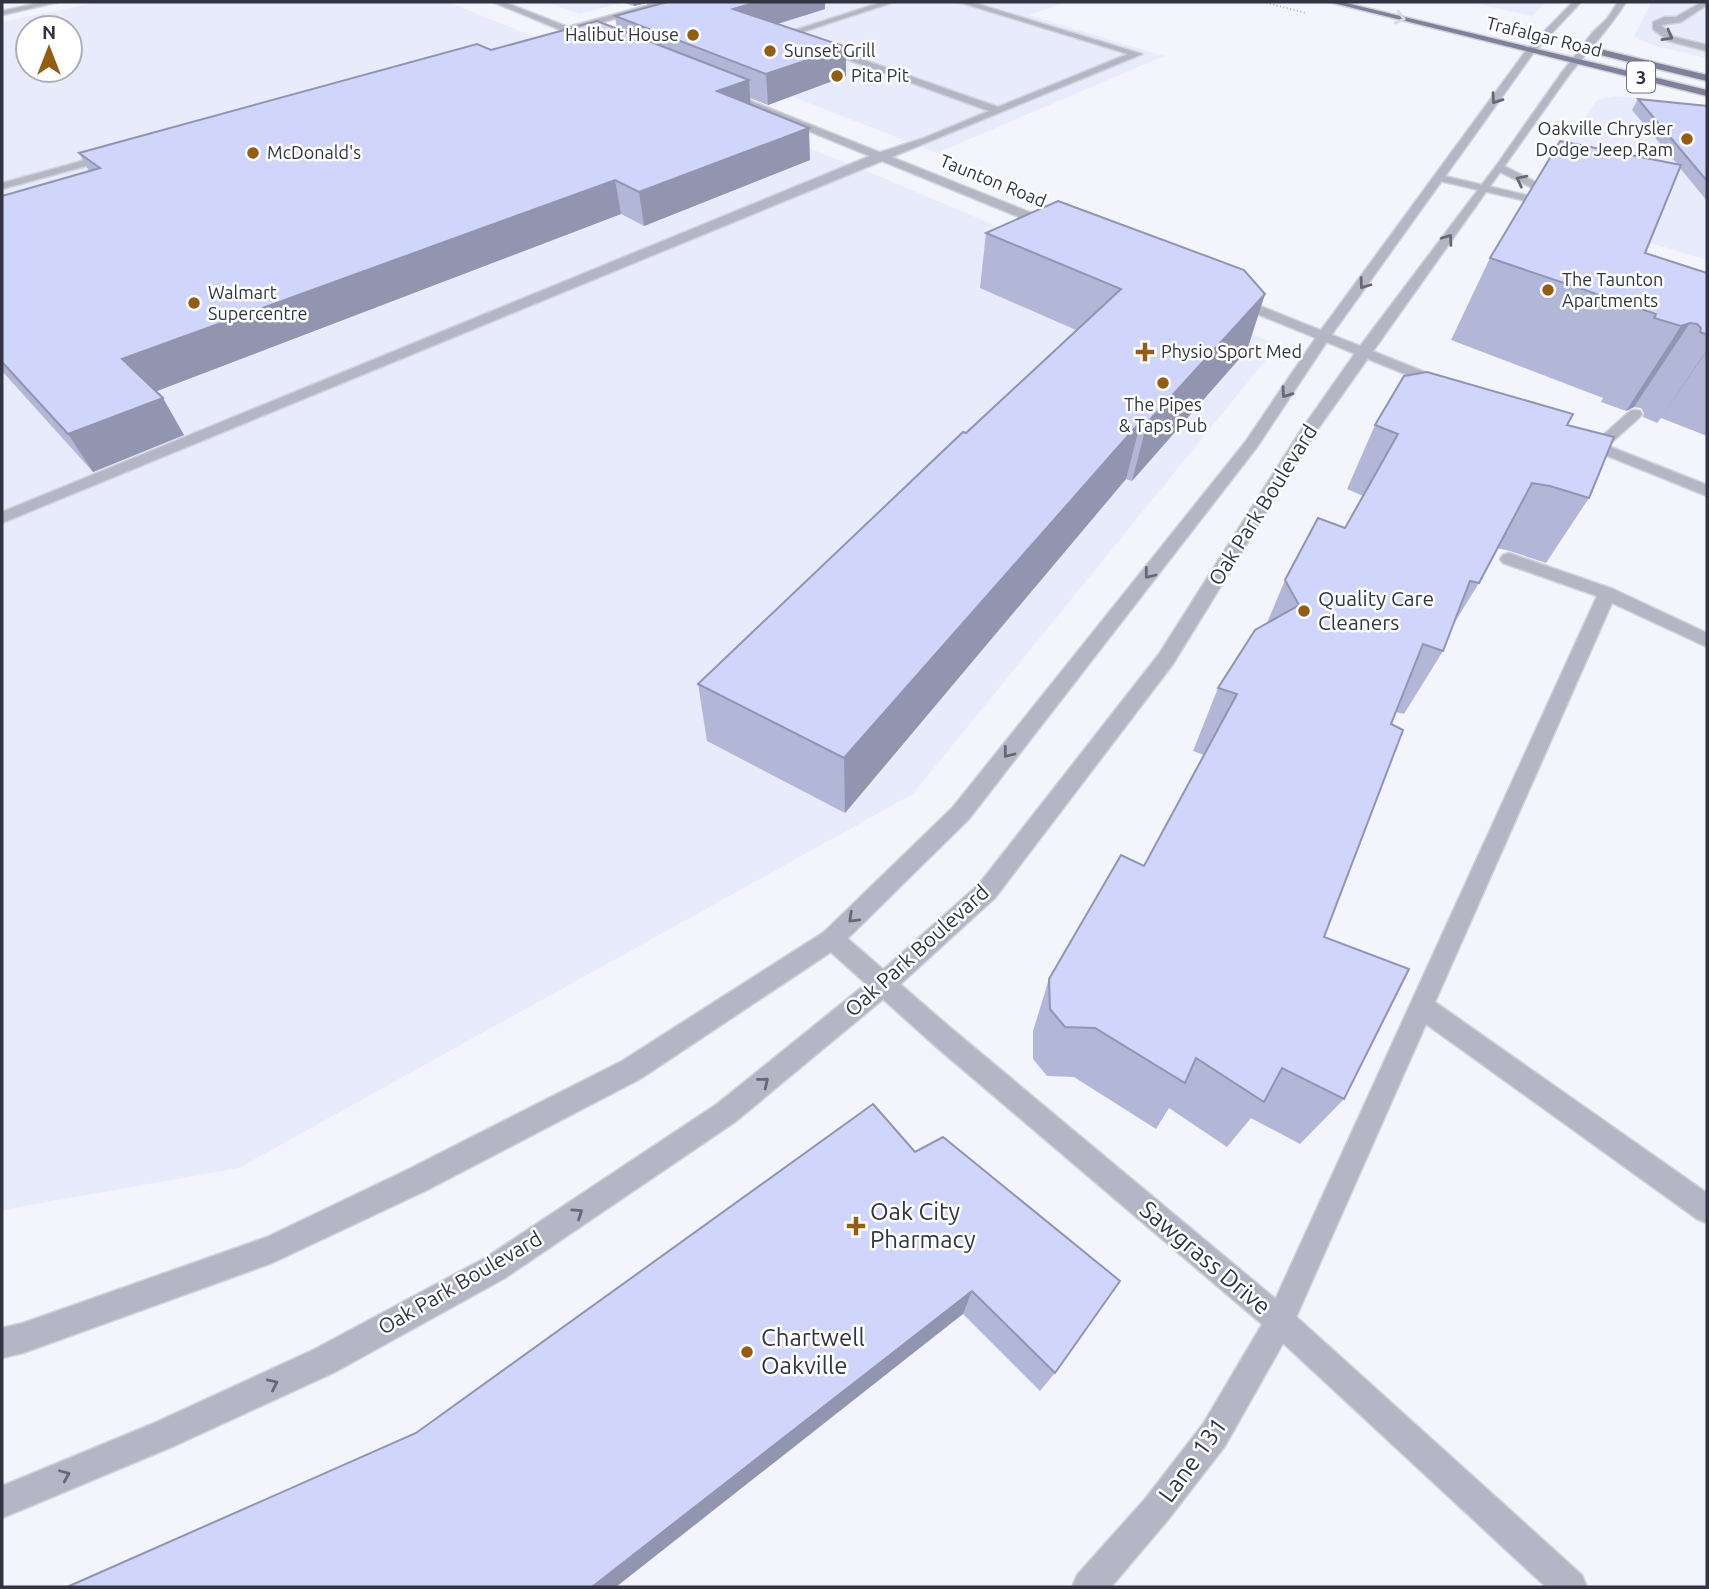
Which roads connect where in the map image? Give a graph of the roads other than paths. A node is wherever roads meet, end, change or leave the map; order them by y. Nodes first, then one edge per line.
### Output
1 (54, 2) edge
2 (497, 2) edge
3 (668, 2) edge
4 (890, 2) edge
5 (963, 2) edge
6 (1333, 2) edge
7 (1577, 2) edge
8 (1622, 2) edge
9 (1707, 2) edge
10 (1707, 12) edge
11 (2, 13) edge
12 (1696, 14) junction
13 (566, 30) junction
14 (554, 33) edge
15 (1539, 42) junction
16 (603, 44) edge
17 (1707, 48) edge
18 (1578, 53) junction
19 (1707, 78) edge
20 (716, 90) edge
21 (1707, 93) edge
22 (996, 110) junction
23 (125, 152) edge
24 (879, 156) junction
25 (1500, 168) junction
26 (1440, 178) junction
27 (2, 186) edge
28 (1484, 189) junction
29 (1066, 232) edge
30 (1226, 297) edge
31 (1324, 336) junction
32 (1363, 352) junction
33 (1457, 390) edge
34 (1635, 414) dead end
35 (1573, 437) edge
36 (1598, 447) junction
37 (1707, 491) edge
38 (2, 519) edge
39 (1509, 559) edge
40 (1607, 593) junction
41 (1707, 641) edge
42 (832, 939) junction
43 (885, 983) junction
44 (1422, 1006) junction
45 (1707, 1209) edge
46 (1280, 1321) junction
47 (2, 1343) edge
48 (2, 1502) edge
49 (1089, 1587) edge
50 (1570, 1587) edge

1 - 11 street
2 - 13 street
3 - 13 street
4 - 22 street
5 - 22 street
6 -> 15 main road, Trafalgar Road / 3
7 - 15 street, Oak Park Boulevard
8 - 18 street, Oak Park Boulevard
9 - 12 street
10 - 12 street
12 -> 17 street
13 - 14 street
13 - 16 street
15 - 18 main road, Trafalgar Road / 3
15 -> 26 street, Oak Park Boulevard
18 - 19 main road, Trafalgar Road / 3
18 - 21 main road, Trafalgar Road / 3
18 - 25 street, Oak Park Boulevard
20 - 24 street, Taunton Road
22 - 24 street
23 - 27 street
24 - 29 street, Taunton Road
24 - 38 street
25 - 28 street, Oak Park Boulevard
28 -> 25 street
26 - 28 street
26 -> 31 street, Oak Park Boulevard
32 -> 28 street, Oak Park Boulevard
30 - 31 street
31 - 32 street
31 -> 42 street, Oak Park Boulevard
32 - 33 street
32 - 43 street, Oak Park Boulevard
34 - 36 street
35 - 36 street
36 - 37 street
39 - 40 street
40 - 41 street
40 - 44 street, Lane 131
42 - 43 street, Sawgrass Drive
42 - 47 street, Oak Park Boulevard
43 - 46 street, Sawgrass Drive
48 -> 43 street, Oak Park Boulevard
44 - 45 street
44 - 46 street, Lane 131
46 - 49 street, Lane 131
46 - 50 street, Sawgrass Drive

